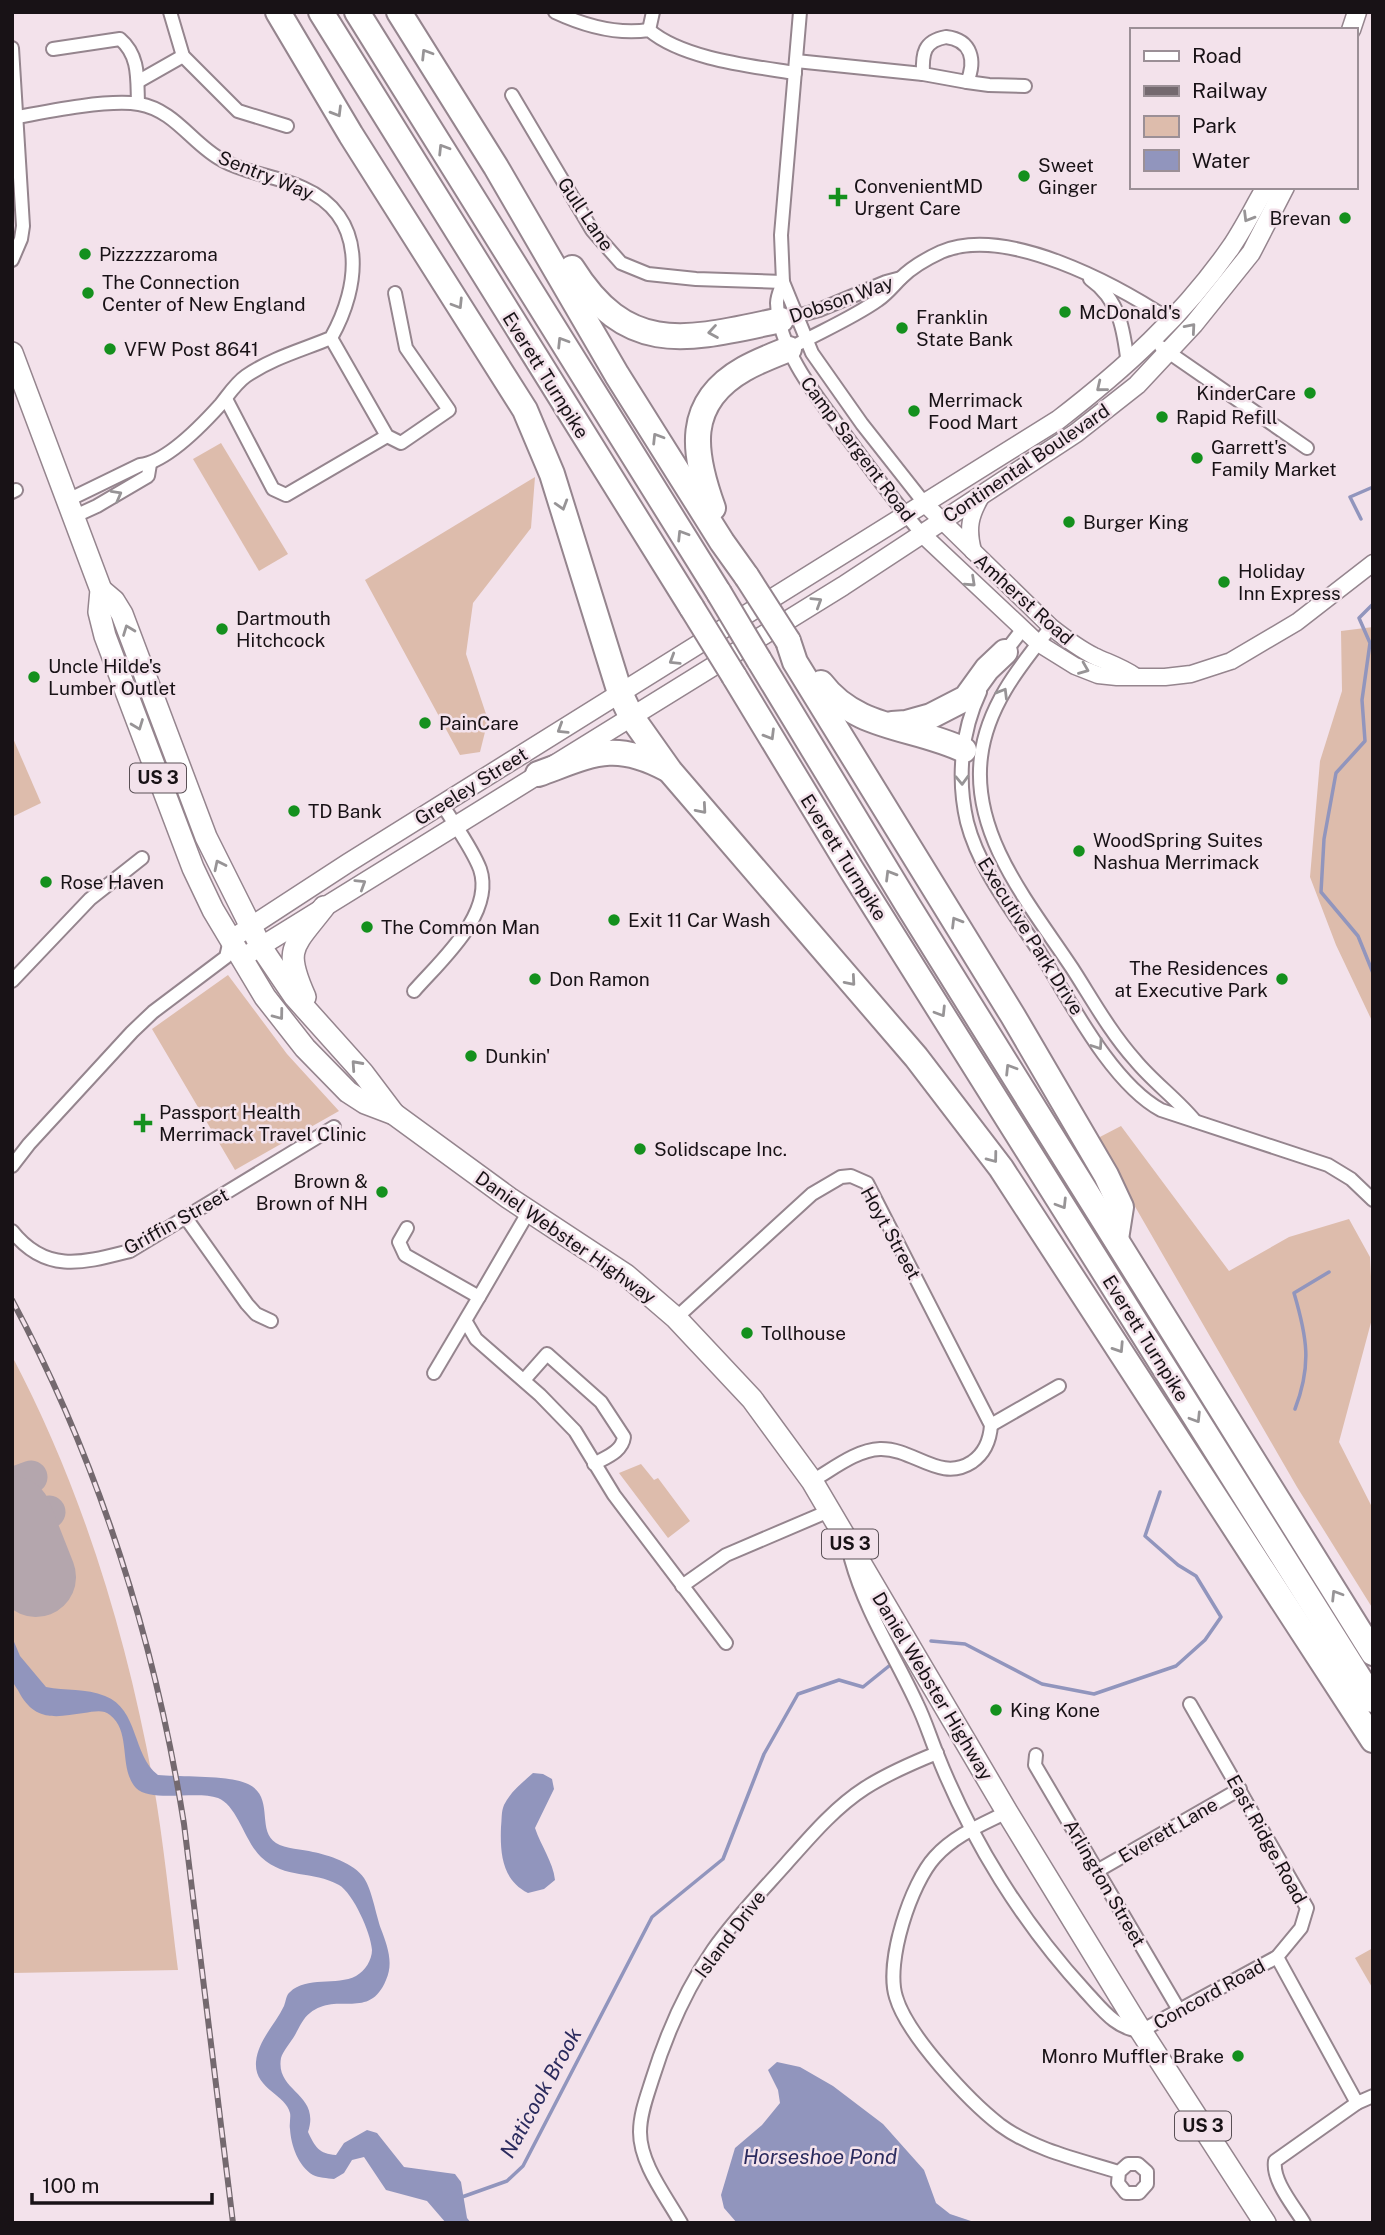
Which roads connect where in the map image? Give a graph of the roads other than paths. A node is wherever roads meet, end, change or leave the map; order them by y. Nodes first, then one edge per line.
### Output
1 (170, 12) edge
2 (278, 12) edge
3 (321, 12) edge
4 (357, 12) edge
5 (399, 12) edge
6 (555, 12) edge
7 (653, 12) edge
8 (800, 12) edge
9 (649, 30) junction
10 (12, 48) edge
11 (53, 49) dead end
12 (183, 56) junction
13 (795, 67) junction
14 (923, 74) junction
15 (139, 81) junction
16 (967, 82) junction
17 (1026, 86) dead end
18 (513, 95) dead end
19 (138, 103) junction
20 (18, 117) junction
21 (287, 126) dead end
22 (1265, 189) edge
23 (1284, 189) edge
24 (511, 193) junction
25 (12, 260) edge
26 (1069, 265) junction
27 (901, 278) junction
28 (783, 282) junction
29 (394, 293) dead end
30 (788, 318) junction
31 (1170, 320) junction
32 (331, 338) junction
33 (1153, 339) junction
34 (797, 344) junction
35 (12, 353) edge
36 (1169, 354) junction
37 (1128, 365) junction
38 (226, 399) junction
39 (387, 436) junction
40 (1307, 448) dead end
41 (982, 495) junction
42 (925, 505) junction
43 (69, 509) junction
44 (907, 516) junction
45 (940, 521) junction
46 (922, 534) junction
47 (974, 554) junction
48 (1373, 563) edge
49 (747, 577) junction
50 (101, 590) junction
51 (728, 627) joint
52 (1051, 627) junction
53 (1023, 630) junction
54 (788, 641) junction
55 (1038, 643) junction
56 (1005, 652) junction
57 (749, 655) junction
58 (1135, 676) junction
59 (620, 693) junction
60 (631, 716) junction
61 (887, 724) junction
62 (972, 754) junction
63 (670, 771) junction
64 (538, 774) junction
65 (442, 804) junction
66 (455, 826) junction
67 (142, 858) dead end
68 (324, 907) junction
69 (250, 926) junction
70 (261, 947) junction
71 (232, 951) junction
72 (12, 981) edge
73 (414, 991) dead end
74 (314, 1018) junction
75 (394, 1114) junction
76 (1195, 1121) junction
77 (334, 1126) dead end
78 (12, 1166) edge
79 (1373, 1200) edge
80 (529, 1211) junction
81 (186, 1218) junction
82 (407, 1228) dead end
83 (12, 1230) edge
84 (1116, 1239) junction
85 (479, 1297) junction
86 (676, 1318) junction
87 (271, 1321) dead end
88 (466, 1322) junction
89 (433, 1373) dead end
90 (524, 1380) junction
91 (1059, 1386) dead end
92 (990, 1425) junction
93 (594, 1464) junction
94 (812, 1481) junction
95 (829, 1511) junction
96 (843, 1534) junction
97 (682, 1586) junction
98 (726, 1643) dead end
99 (1373, 1653) edge
100 (1373, 1700) edge
101 (1190, 1704) dead end
102 (1373, 1740) edge
103 (936, 1753) junction
104 (1036, 1755) dead end
105 (1240, 1789) junction
106 (1007, 1812) junction
107 (973, 1829) junction
108 (1097, 1871) junction
109 (1277, 1957) junction
110 (1179, 2010) junction
111 (1141, 2031) junction
112 (1373, 2096) edge
113 (1357, 2103) junction
114 (1119, 2172) dead end
115 (681, 2223) edge
116 (1265, 2223) edge
117 (1304, 2223) edge

1 - 12 street
2 -> 59 highway
3 -> 100 highway, Everett Turnpike, bridge
57 -> 4 highway, Everett Turnpike, bridge
24 -> 5 highway
6 - 9 street
7 - 9 street
8 - 13 street, Camp Sargent Road
9 - 13 street
10 - 20 street
11 - 15 street
12 - 15 street
12 - 21 street
13 - 14 street
13 - 28 street, Camp Sargent Road
14 - 16 street
14 - 16 street
15 - 19 street
16 - 17 street
18 - 28 street, Gull Lane
19 - 20 street, Sentry Way
19 - 32 street, Sentry Way
20 - 25 street
22 -> 31 main road, Continental Boulevard
36 -> 23 main road, Continental Boulevard
30 -> 24 highway
49 -> 24 highway
26 - 27 street, Dobson Way
26 - 31 street, Dobson Way
26 - 37 street, Dobson Way
27 - 30 street, Dobson Way
27 - 34 street, Dobson Way
28 - 30 street, Camp Sargent Road
29 - 39 street
30 - 34 street, Camp Sargent Road
30 - 34 street, Camp Sargent Road
31 - 33 main road, Continental Boulevard
32 - 38 street
32 - 39 street
33 - 36 street
33 - 37 main road, Continental Boulevard
34 - 42 street, Camp Sargent Road
34 - 44 street, Camp Sargent Road
34 - 49 highway
35 - 43 main road, Daniel Webster Highway / US 3
36 - 40 street
36 - 41 main road, Continental Boulevard
37 -> 42 main road, Continental Boulevard
38 - 39 street
38 - 43 street
41 - 45 main road, Continental Boulevard
41 - 47 street
42 - 44 main road, Continental Boulevard
42 - 45 street, Amherst Road
43 - 50 main road, Daniel Webster Highway / US 3
44 - 46 street, Camp Sargent Road
44 - 51 main road, Continental Boulevard
45 - 46 main road, Continental Boulevard
45 - 47 street, Amherst Road
46 -> 53 street, Amherst Road
57 -> 46 main road, Continental Boulevard
47 - 52 street, Amherst Road
48 - 58 street, Amherst Road
49 - 54 highway, bridge
69 -> 50 main road, Daniel Webster Highway / US 3
50 -> 71 main road, Daniel Webster Highway / US 3
51 -> 59 main road, Greeley Street
52 - 55 street, Executive Park Drive
52 - 58 street, Amherst Road
53 - 55 street, Amherst Road
53 - 56 street, Executive Park Drive
54 - 61 highway
84 -> 54 highway
55 -> 58 street, Amherst Road
62 -> 55 street, Executive Park Drive
56 - 61 highway
56 - 62 street, Executive Park Drive
57 - 60 main road, Greeley Street
84 -> 57 highway, Everett Turnpike
59 - 60 highway
59 -> 65 main road, Greeley Street
60 - 63 highway
60 - 64 main road, Greeley Street
61 - 62 highway
62 - 76 street, Executive Park Drive
62 -> 76 street, Executive Park Drive
63 - 64 highway
63 -> 102 highway
64 - 66 main road, Greeley Street
65 - 66 street
65 - 69 main road, Greeley Street
68 -> 66 main road, Greeley Street
66 - 73 street
67 - 72 street
68 - 70 main road, Greeley Street
68 - 74 main road
69 - 70 main road, Daniel Webster Highway / US 3
69 - 71 main road, Greeley Street
70 - 71 main road, Greeley Street
70 - 74 main road, Daniel Webster Highway / US 3
71 -> 75 main road, Daniel Webster Highway / US 3
71 - 78 street, Greeley Street
75 -> 74 main road, Daniel Webster Highway / US 3
75 - 80 main road, Daniel Webster Highway / US 3
76 - 79 street, Executive Park Drive
77 - 81 street, Griffin Street
80 - 85 street
80 - 86 main road, Daniel Webster Highway / US 3
81 - 83 street, Griffin Street
81 - 87 street
82 - 85 street
99 -> 84 highway, Everett Turnpike
85 - 88 street
86 - 92 street, Hoyt Street
86 - 94 main road, Daniel Webster Highway / US 3
88 - 89 street
88 - 90 street
90 - 93 street
90 - 93 street
91 - 92 street
92 - 94 street
93 - 97 street
94 - 95 main road, Daniel Webster Highway / US 3
95 - 96 main road, Daniel Webster Highway / US 3
95 - 97 street
96 - 103 street
96 - 106 main road, Daniel Webster Highway / US 3
97 - 98 street
101 - 105 street, East Ridge Road
103 - 107 street
103 - 115 street, Island Drive
104 - 108 street, Arlington Street
105 - 108 street, Everett Lane
105 - 109 street, East Ridge Road
106 - 107 street
106 - 111 main road, Daniel Webster Highway / US 3
107 - 111 street
107 - 114 street
108 - 110 street, Arlington Street
109 - 110 street, Concord Road
109 - 113 street
110 - 111 street, Concord Road
111 - 116 main road, Daniel Webster Highway / US 3
112 - 113 street
113 - 117 street

